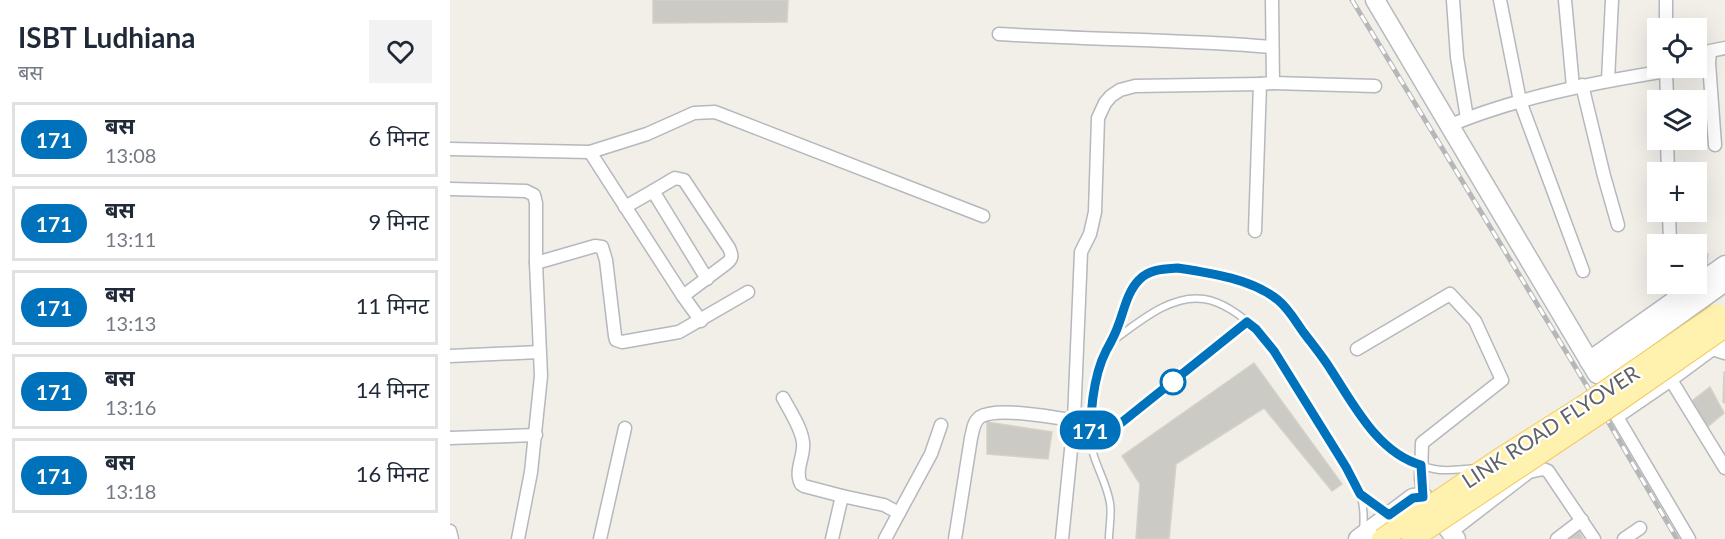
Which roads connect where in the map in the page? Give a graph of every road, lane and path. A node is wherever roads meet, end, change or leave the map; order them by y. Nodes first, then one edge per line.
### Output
1 (1272, 0) edge
2 (1375, 0) edge
3 (1453, 0) edge
4 (1500, 0) edge
5 (1565, 0) edge
6 (1612, 0) edge
7 (1666, 0) edge
8 (1666, 18) edge
9 (999, 34) dead end
10 (1272, 47) junction
11 (1725, 48) edge
12 (1647, 73) edge
13 (1608, 80) junction
14 (1267, 83) junction
15 (1375, 86) dead end
16 (1577, 86) junction
17 (1520, 101) junction
18 (1467, 118) junction
19 (1448, 126) junction
20 (1715, 145) dead end
21 (450, 149) edge
22 (590, 152) junction
23 (450, 189) edge
24 (653, 191) junction
25 (625, 207) junction
26 (982, 216) dead end
27 (1618, 225) dead end
28 (1255, 231) dead end
29 (536, 263) junction
30 (1725, 265) edge
31 (1583, 271) dead end
32 (707, 279) junction
33 (1725, 282) edge
34 (748, 292) dead end
35 (682, 296) junction
36 (1677, 298) edge
37 (701, 321) junction
38 (1247, 322) junction
39 (1720, 335) edge
40 (1113, 340) junction
41 (1357, 349) dead end
42 (539, 352) junction
43 (450, 356) edge
44 (1593, 368) junction
45 (1671, 380) junction
46 (783, 398) dead end
47 (1617, 417) junction
48 (1074, 420) junction
49 (941, 425) dead end
50 (625, 428) dead end
51 (536, 435) junction
52 (450, 438) edge
53 (1091, 447) junction
54 (1488, 466) junction
55 (1725, 468) edge
56 (1360, 494) junction
57 (842, 496) junction
58 (1423, 497) junction
59 (899, 513) junction
60 (1389, 515) junction
61 (1582, 520) junction
62 (1640, 528) dead end
63 (450, 531) edge
64 (1407, 535) edge
65 (1360, 537) edge
66 (1449, 537) edge
67 (452, 539) edge
68 (518, 539) edge
69 (600, 539) edge
70 (832, 539) edge
71 (885, 539) edge
72 (955, 539) edge
73 (1062, 539) edge
74 (1108, 539) edge
75 (1382, 539) edge
76 (1557, 539) edge
77 (1594, 539) edge
78 (1624, 539) edge
79 (1689, 539) edge

1 - 10 street
2 - 19 street
3 - 18 street
4 - 17 street
5 - 16 street
6 - 13 street
7 - 8 street
9 - 10 street
10 - 14 street
11 - 20 street
12 - 13 street
13 - 16 street
14 - 15 street
14 - 28 street
14 - 48 street
16 - 17 street
16 - 27 street
17 - 18 street
17 - 31 street
18 - 19 street
19 - 44 street
21 - 22 street
22 - 25 street
22 - 26 street
23 - 29 street
24 - 25 street
24 - 32 street
24 - 32 street
25 - 35 street
29 - 37 street
29 - 42 street
30 - 36 street
32 - 35 street
33 - 36 street
34 - 37 street
35 - 37 street
36 - 39 street
36 - 44 street
38 - 40 lane
38 - 53 lane
38 - 56 lane
39 - 45 street
39 - 54 main road, LINK ROAD FLYOVER, bridge
39 - 64 main road, LINK ROAD FLYOVER, bridge
40 - 53 lane
40 - 54 lane, bridge
41 - 58 street
42 - 43 street
42 - 51 street
44 - 47 street
45 - 47 street
45 - 55 street
46 - 57 street
47 - 79 street
48 - 72 street
48 - 73 street
49 - 59 street
50 - 69 street
51 - 52 street
51 - 68 street
53 - 74 lane
54 - 75 main road, LINK ROAD FLYOVER, bridge
56 - 60 lane
56 - 65 lane
57 - 59 street
57 - 70 street
58 - 60 street
58 - 66 street
59 - 71 street
60 - 64 lane
60 - 65 street
61 - 66 street
61 - 76 street
61 - 77 street
62 - 78 street
63 - 67 street

